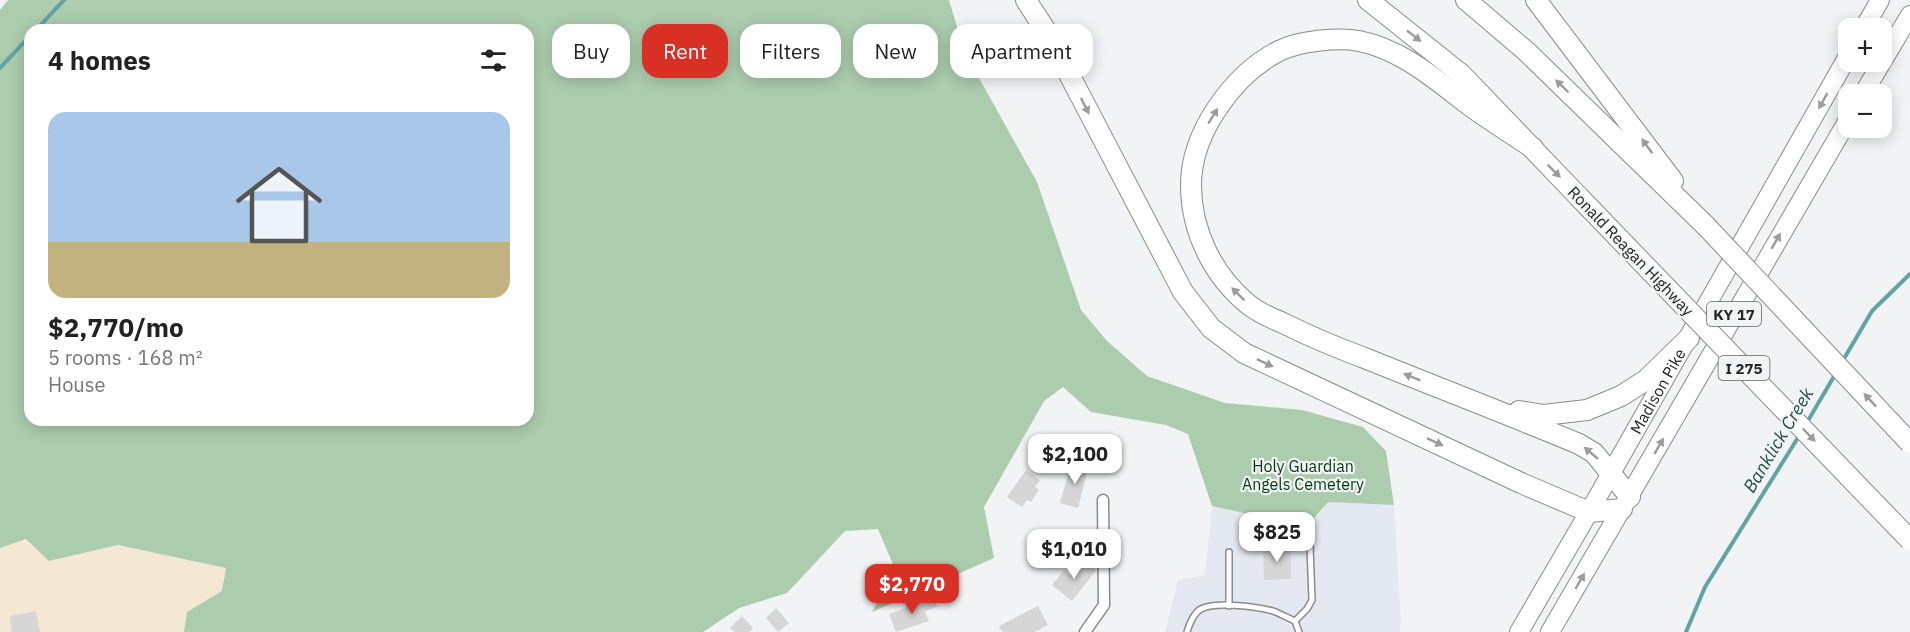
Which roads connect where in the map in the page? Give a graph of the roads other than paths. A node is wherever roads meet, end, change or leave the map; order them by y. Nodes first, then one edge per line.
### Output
1 (1026, 0) edge
2 (1368, 0) edge
3 (1466, 0) edge
4 (1536, 0) edge
5 (1880, 0) edge
6 (1910, 15) edge
7 (1870, 18) edge
8 (1839, 72) edge
9 (1869, 84) edge
10 (1838, 137) edge
11 (1533, 148) junction
12 (1706, 226) junction
13 (1689, 338) junction
14 (1480, 404) junction
15 (1910, 443) edge
16 (1611, 474) junction
17 (1103, 500) dead end
18 (1626, 503) junction
19 (1589, 512) junction
20 (1910, 540) edge
21 (1310, 546) dead end
22 (1229, 552) dead end
23 (1229, 606) junction
24 (1295, 621) junction
25 (1085, 632) edge
26 (1187, 632) edge
27 (1299, 632) edge
28 (1519, 632) edge
29 (1551, 632) edge

1 -> 19 highway
2 -> 11 highway, Ronald Reagan Highway / I 275
12 -> 3 highway
12 -> 4 highway
5 - 7 main road
6 - 9 main road
8 -> 13 main road, Madison Pike / KY 17
18 -> 10 main road, Madison Pike / KY 17
14 -> 11 highway
11 -> 20 highway, Ronald Reagan Highway / I 275, bridge
15 -> 12 highway, bridge
13 - 14 highway
13 - 16 main road, Madison Pike / KY 17
16 -> 14 highway
16 - 18 highway
16 - 19 main road, Madison Pike / KY 17
17 - 25 street
18 - 19 highway
29 -> 18 main road, Madison Pike / KY 17
19 - 28 main road, Madison Pike / KY 17
21 - 24 lane
22 - 23 lane
23 - 24 lane
23 - 26 lane
24 - 27 lane

